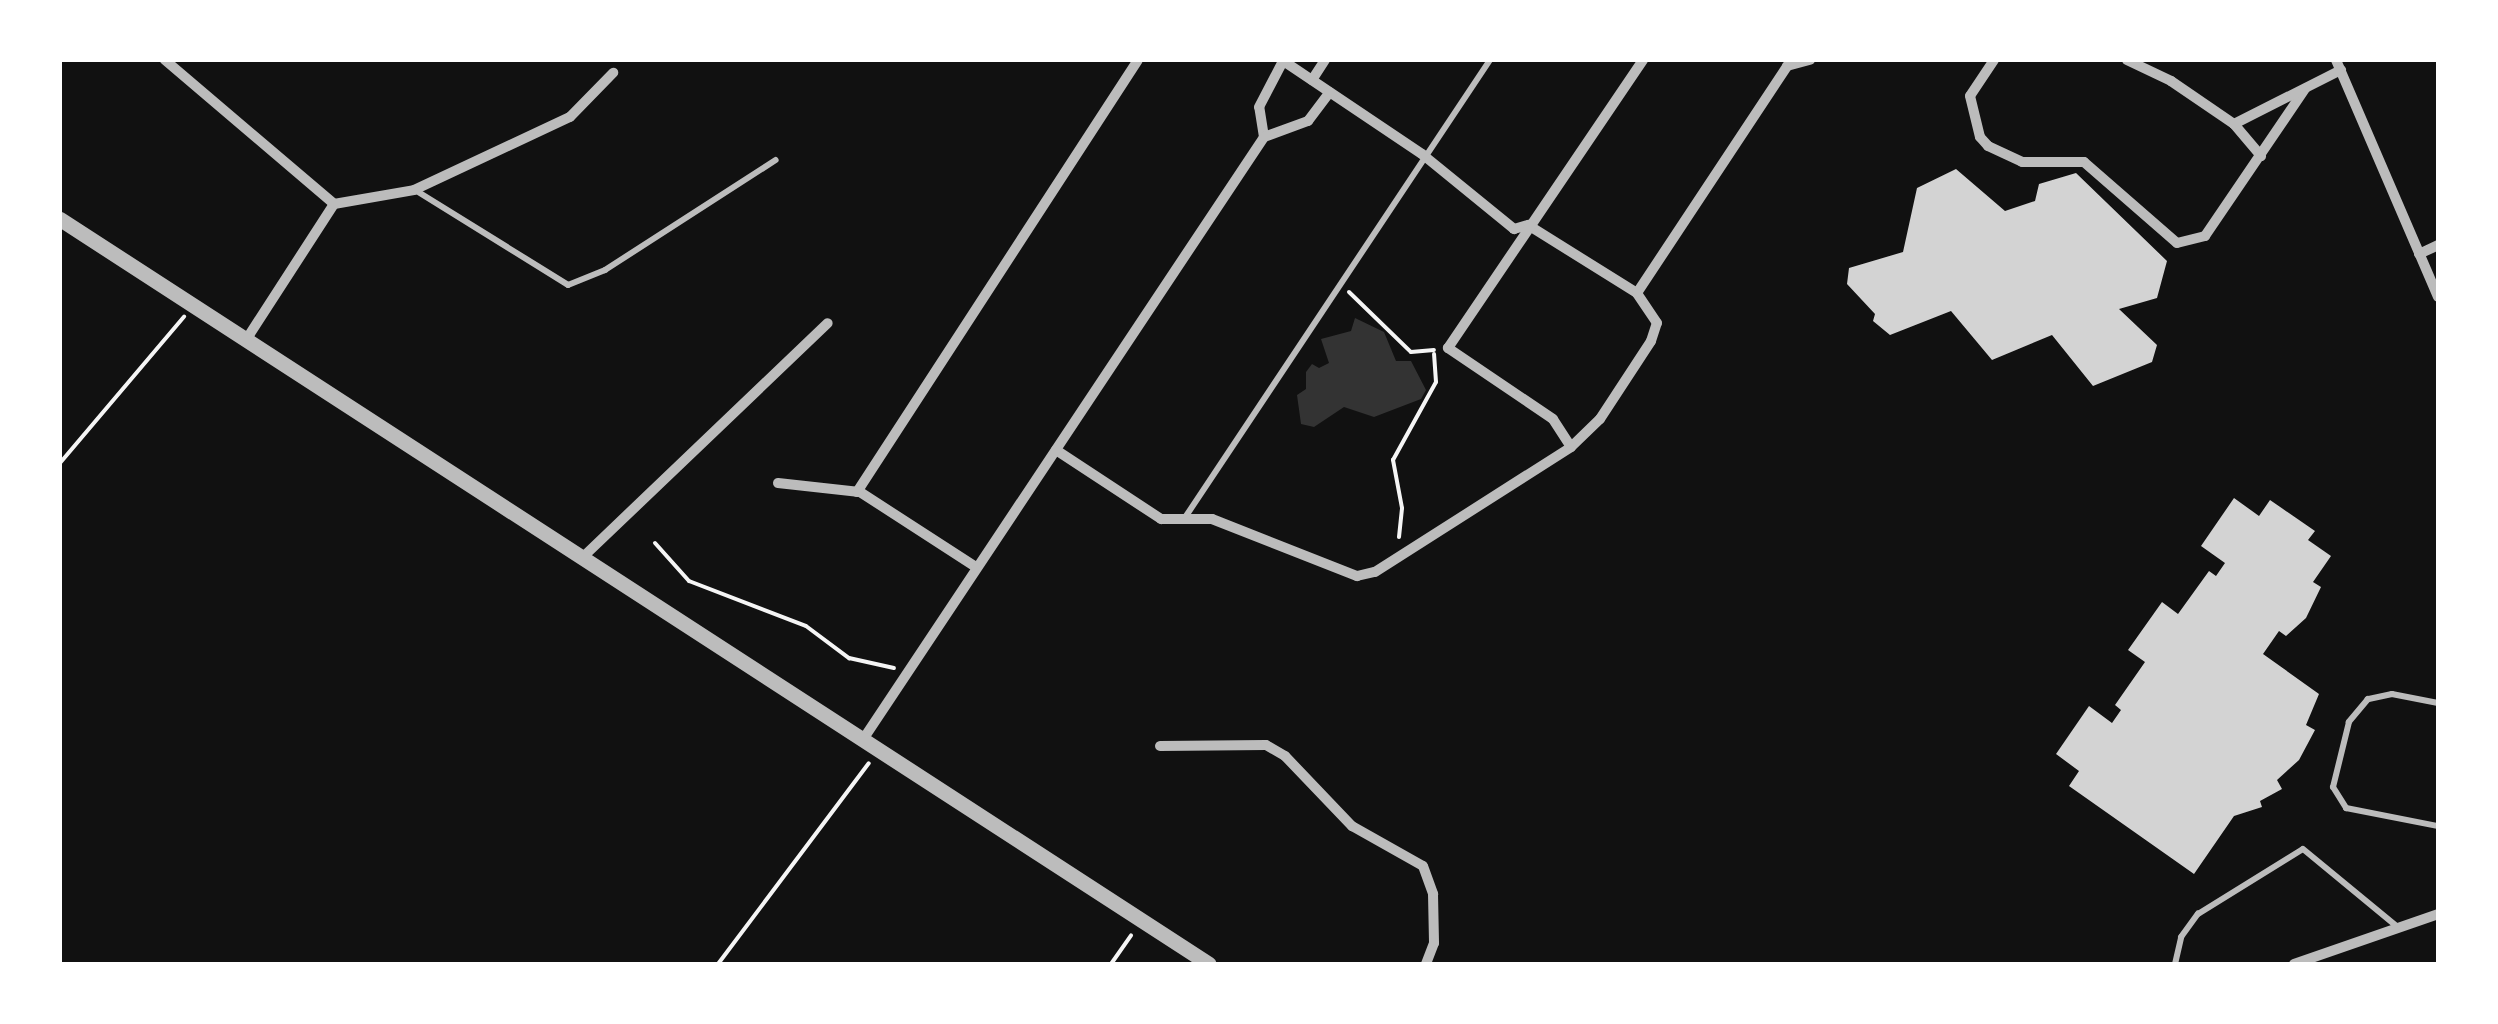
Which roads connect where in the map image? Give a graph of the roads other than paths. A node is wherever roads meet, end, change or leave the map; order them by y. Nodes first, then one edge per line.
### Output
1 (165, 60) edge
2 (1138, 60) edge
3 (1283, 60) edge
4 (1324, 60) edge
5 (1490, 60) edge
6 (1642, 60) edge
7 (1810, 60) edge
8 (1994, 60) edge
9 (2127, 60) edge
10 (1782, 63) edge
11 (2339, 65) edge
12 (612, 73) dead end
13 (1312, 80) junction
14 (2305, 88) junction
15 (1330, 92) junction
16 (2234, 124) junction
17 (1264, 137) junction
18 (1422, 154) junction
19 (2261, 156) junction
20 (776, 160) dead end
21 (414, 190) junction
22 (334, 204) junction
23 (60, 219) edge
24 (1528, 225) junction
25 (2438, 245) edge
26 (2419, 254) junction
27 (1637, 293) junction
28 (2438, 297) edge
29 (828, 323) dead end
30 (248, 336) junction
31 (1571, 447) junction
32 (1056, 450) junction
33 (778, 483) dead end
34 (858, 492) junction
35 (1184, 519) junction
36 (584, 556) junction
37 (976, 567) junction
38 (2438, 703) edge
39 (862, 741) junction
40 (1160, 746) dead end
41 (2438, 826) edge
42 (2438, 914) edge
43 (2399, 928) junction
44 (1209, 964) edge
45 (1426, 964) edge
46 (2175, 964) edge
47 (2294, 964) edge

1 - 22 street
2 - 34 street
3 - 13 street
3 - 17 street
4 - 13 street
5 - 18 lane
6 - 24 street
7 - 10 street
8 - 19 street
9 - 16 street
10 - 27 street
11 - 14 street
11 - 26 street
12 - 21 street
13 - 15 street
14 - 16 street
14 - 19 street
15 - 17 street
15 - 18 street
16 - 19 street
17 - 32 street
18 - 24 street
18 - 35 lane
20 - 21 lane
21 - 22 street
22 - 30 street
23 - 30 street
24 - 27 street
24 - 31 street
25 - 26 street
26 - 28 street
27 - 31 street
29 - 36 street
30 - 36 street
31 - 35 street
32 - 35 street
32 - 37 street
33 - 34 street
34 - 37 street
36 - 39 street
37 - 39 street
38 - 41 lane
39 - 44 street
40 - 45 street
42 - 43 street
43 - 46 lane
43 - 47 street

